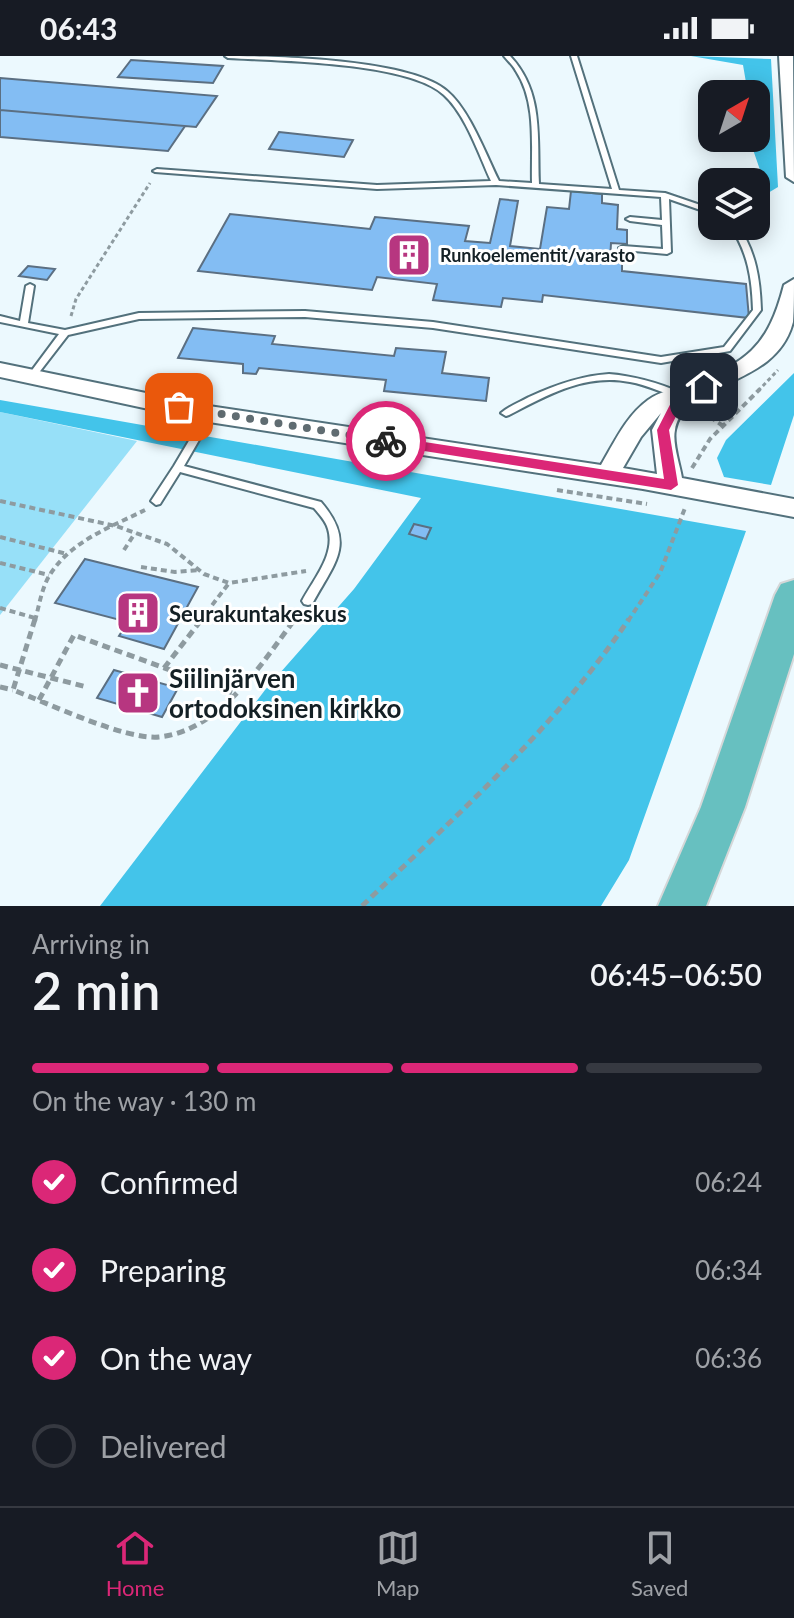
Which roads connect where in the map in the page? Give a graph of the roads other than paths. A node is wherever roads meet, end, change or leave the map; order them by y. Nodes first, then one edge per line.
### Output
1 (228, 56) edge
2 (507, 56) edge
3 (574, 56) edge
4 (786, 56) edge
5 (157, 171) road end
6 (794, 177) edge
7 (496, 183) junction
8 (536, 186) junction
9 (616, 191) junction
10 (665, 195) junction
11 (698, 207) edge
12 (630, 219) dead end
13 (666, 223) junction
14 (744, 240) edge
15 (623, 248) dead end
16 (794, 285) edge
17 (30, 286) dead end
18 (0, 319) edge
19 (24, 324) junction
20 (65, 333) junction
21 (0, 370) edge
22 (31, 377) junction
23 (681, 396) junction
24 (506, 413) dead end
25 (209, 414) junction
26 (178, 468) junction
27 (608, 474) junction
28 (682, 494) junction
29 (156, 501) road end
30 (794, 508) edge
31 (794, 595) edge
32 (308, 601) road end
33 (682, 906) edge

1 - 7 lane
2 - 8 lane
3 - 9 lane
4 - 6 street
5 - 7 lane
7 - 8 lane
8 - 9 lane
9 - 10 lane
10 - 11 lane
10 - 13 lane
12 - 13 lane
13 - 15 lane
14 - 20 lane
16 - 23 street
17 - 19 lane
18 - 19 lane
19 - 20 lane
20 - 22 lane
21 - 22 street
22 - 25 street
23 - 24 lane
23 - 27 street
23 - 28 street
25 - 26 lane
25 - 27 street
26 - 29 lane
26 - 32 lane
27 - 28 street
28 - 30 street
31 - 33 highway

